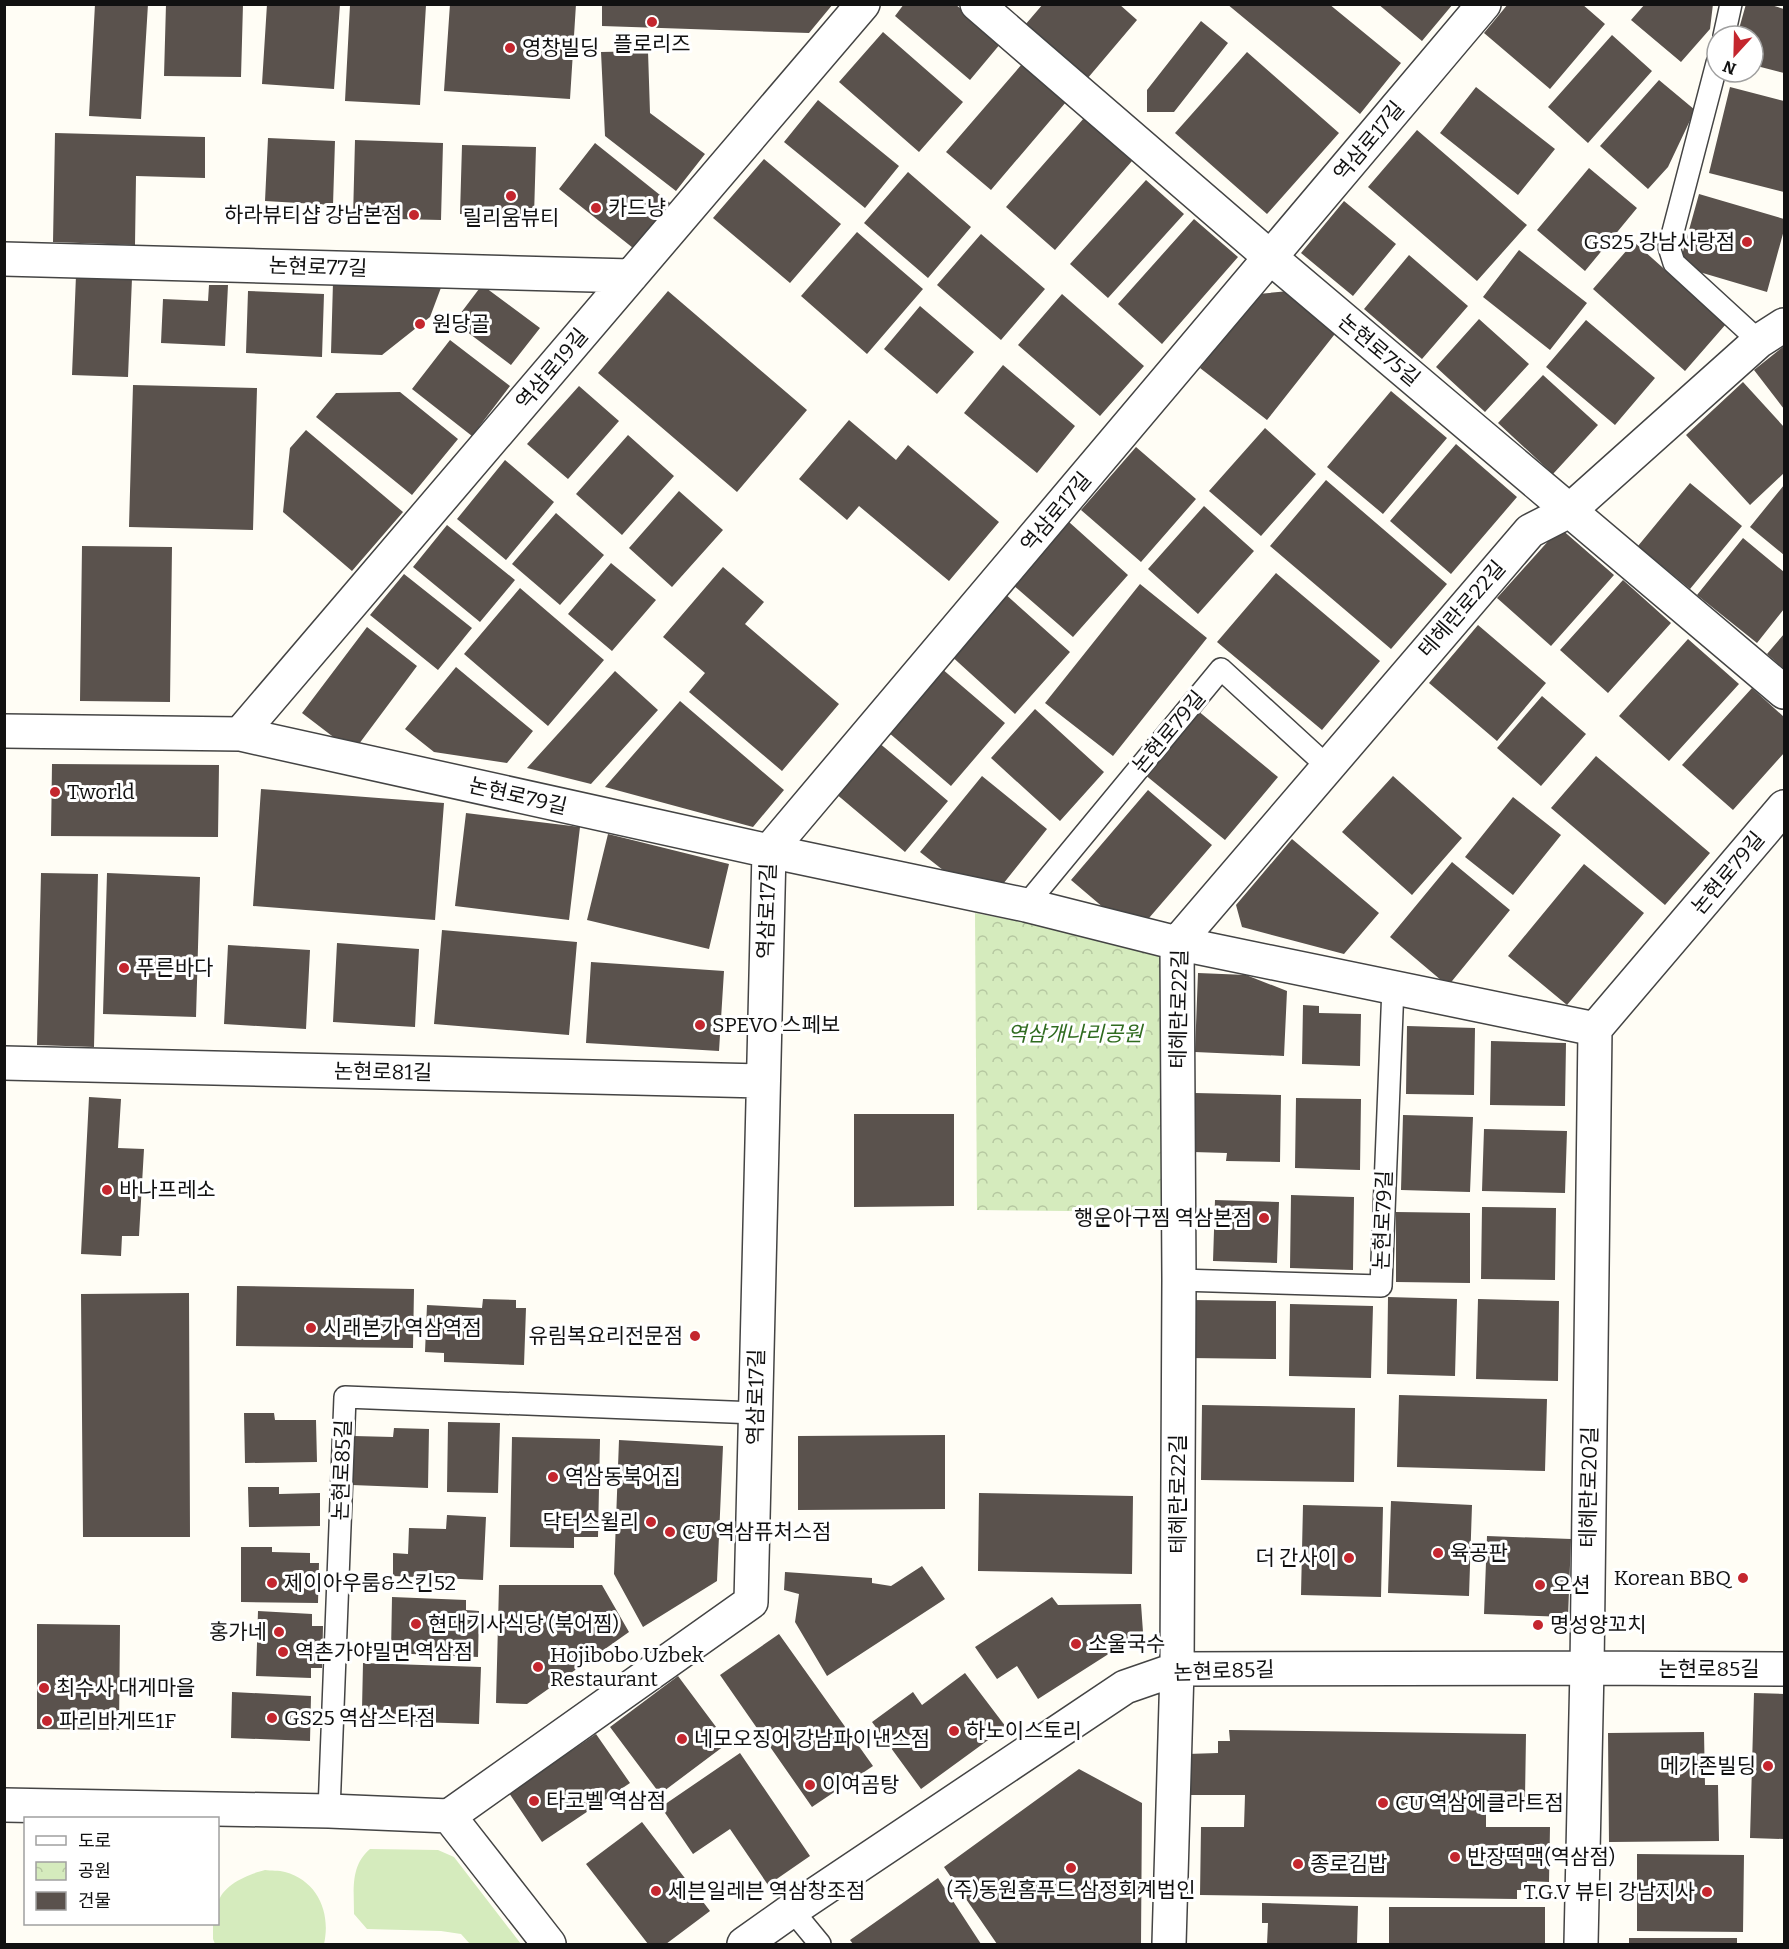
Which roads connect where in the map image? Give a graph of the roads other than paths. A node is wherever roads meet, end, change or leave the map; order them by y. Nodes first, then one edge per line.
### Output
1 (863, 4) edge
2 (977, 4) edge
3 (1484, 4) edge
4 (1731, 4) edge
5 (1727, 24) edge
6 (1712, 84) edge
7 (1271, 258) junction
8 (4, 259) edge
9 (631, 276) junction
10 (1778, 328) edge
11 (1569, 510) junction
12 (1785, 692) edge
13 (4, 731) edge
14 (240, 734) junction
15 (1328, 766) junction
16 (1785, 807) edge
17 (769, 851) junction
18 (1026, 905) junction
19 (1177, 943) junction
20 (1393, 987) junction
21 (1595, 1029) junction
22 (4, 1063) edge
23 (762, 1081) junction
24 (1179, 1280) junction
25 (756, 1413) junction
26 (1587, 1668) junction
27 (1177, 1669) junction
28 (1785, 1669) edge
29 (4, 1805) edge
30 (329, 1811) junction
31 (449, 1816) junction
32 (792, 1910) junction
33 (549, 1944) edge
34 (744, 1944) edge
35 (820, 1944) edge
36 (1168, 1944) edge
37 (1581, 1944) edge

1 - 9 street, 역삼로19길
2 - 7 street, 논현로75길
3 - 7 street, 역삼로17길
4 - 5 lane
6 - 10 lane
7 - 11 street, 논현로75길
7 - 17 street, 역삼로17길
8 - 9 street, 논현로77길
9 - 14 street, 역삼로19길
10 - 11 street, 테헤란로22길
11 - 12 street, 논현로75길
11 - 15 street, 테헤란로22길
13 - 14 street, 논현로79길
14 - 17 street, 논현로79길
15 - 18 lane, 논현로79길
15 - 19 street, 테헤란로22길
16 - 21 street, 논현로79길
17 - 18 street, 논현로79길
17 - 23 street, 역삼로17길
18 - 19 street, 논현로79길
19 - 20 street, 논현로79길
19 - 24 street, 테헤란로22길
20 - 21 street, 논현로79길
20 - 24 lane, 논현로79길
21 - 26 street, 테헤란로20길
22 - 23 street, 논현로81길
23 - 25 street, 역삼로17길
24 - 27 street, 테헤란로22길
25 - 30 lane, 논현로85길
25 - 31 street, 역삼로17길
26 - 27 street, 논현로85길
26 - 28 street, 논현로85길
26 - 37 street, 테헤란로20길
27 - 32 street, 논현로85길
27 - 36 street, 테헤란로22길
29 - 30 street
30 - 31 street
31 - 33 street
32 - 34 street, 논현로85길
32 - 35 lane

